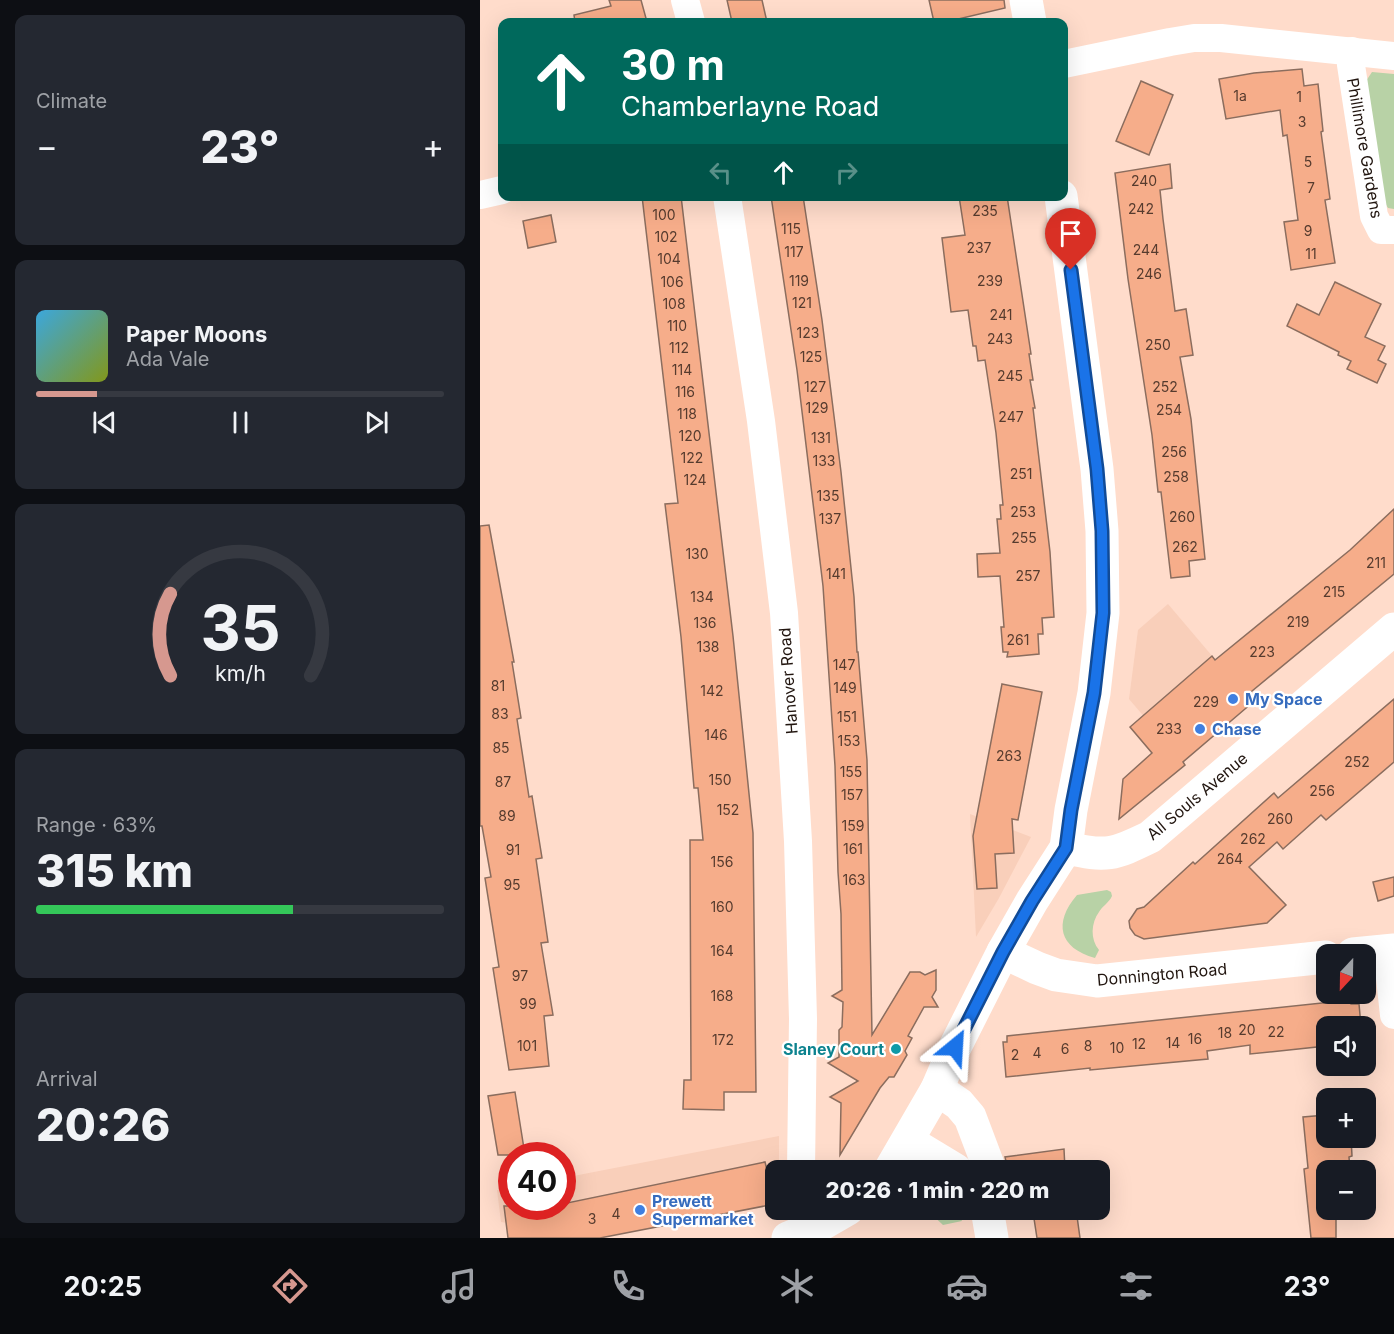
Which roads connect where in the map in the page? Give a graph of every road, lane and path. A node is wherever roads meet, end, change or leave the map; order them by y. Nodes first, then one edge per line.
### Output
1 (685, 0) edge
2 (1026, 0) edge
3 (690, 18) edge
4 (1029, 18) edge
5 (1352, 51) junction
6 (1394, 56) edge
7 (1068, 63) edge
8 (498, 191) edge
9 (480, 195) edge
10 (728, 201) edge
11 (1061, 201) edge
12 (1394, 230) edge
13 (1394, 629) edge
14 (1066, 848) junction
15 (1390, 950) edge
16 (1003, 952) junction
17 (1316, 958) edge
18 (1394, 1015) edge
19 (937, 1089) junction
20 (908, 1141) junction
21 (801, 1160) edge
22 (896, 1160) edge
23 (939, 1160) edge
24 (977, 1160) edge
25 (818, 1220) edge
26 (989, 1220) edge
27 (788, 1238) edge
28 (992, 1238) edge

1 - 3 street
2 - 4 street
5 - 6 street, Phillimore Gardens
5 - 7 street, Phillimore Gardens
5 - 12 street, Phillimore Gardens
8 - 9 street
10 - 21 street, Hanover Road
11 - 14 street
13 - 14 street, All Souls Avenue
14 - 16 street
15 - 18 street
16 - 17 street, Donnington Road
16 - 19 street
19 - 20 street
19 - 24 street
20 - 22 street
20 - 23 street
25 - 27 street
26 - 28 street

